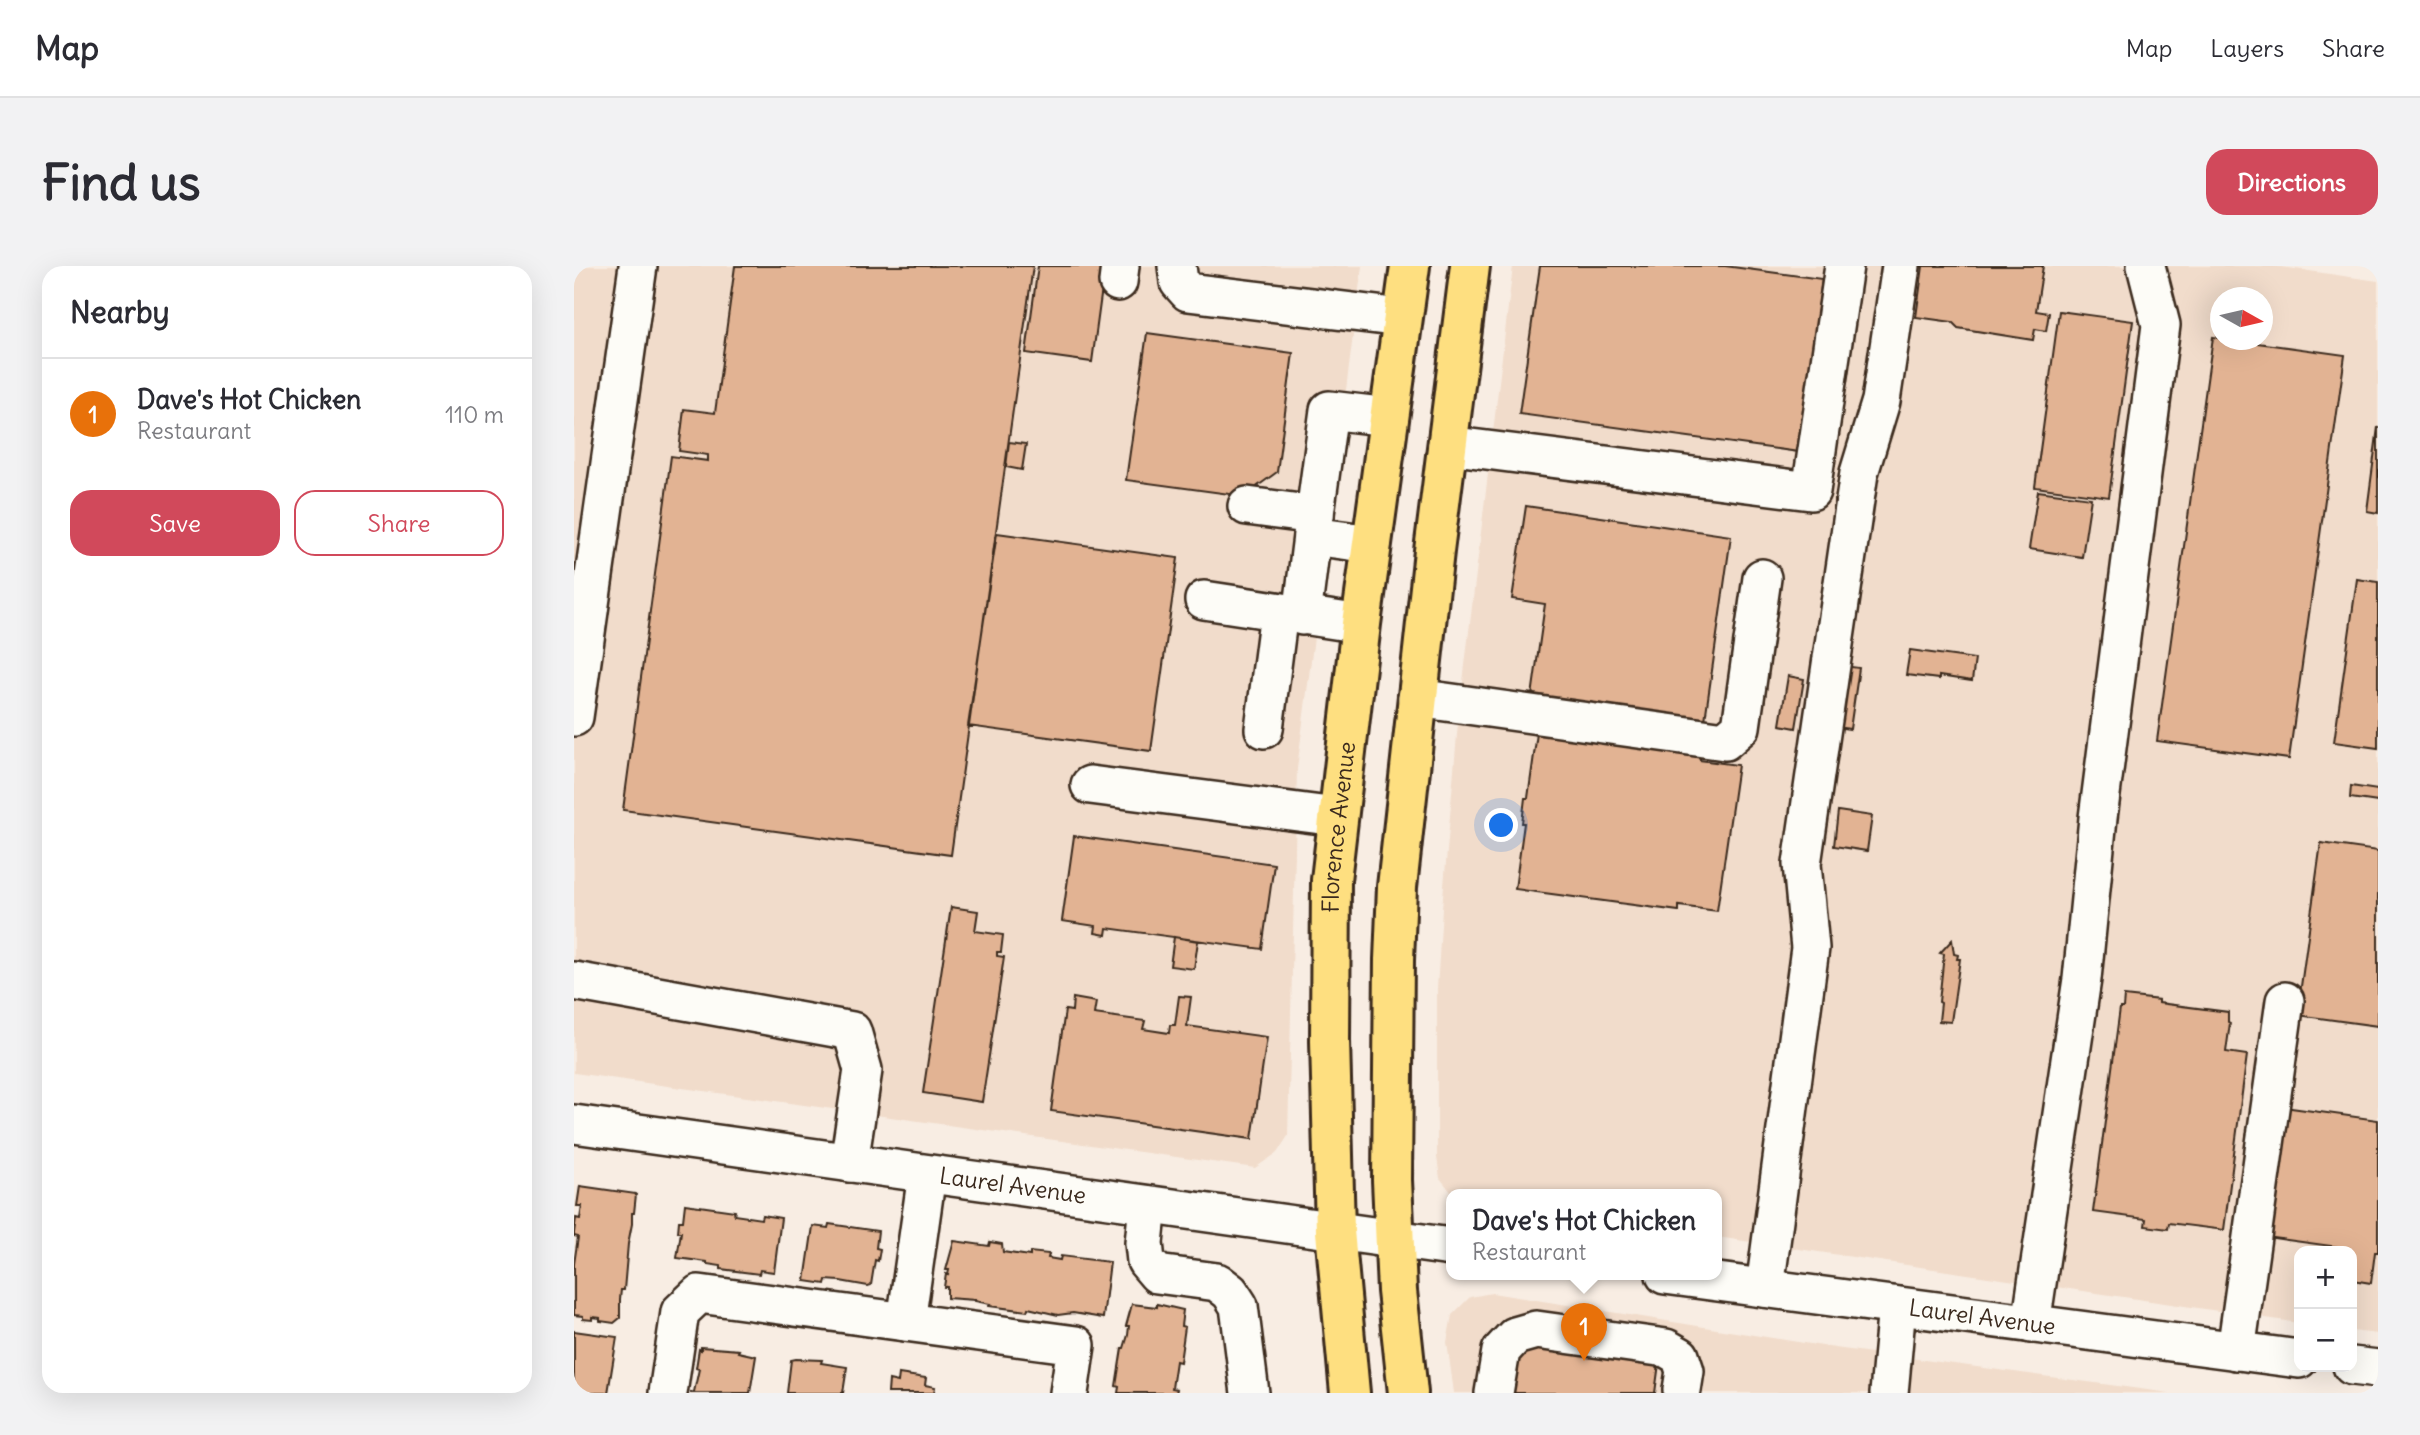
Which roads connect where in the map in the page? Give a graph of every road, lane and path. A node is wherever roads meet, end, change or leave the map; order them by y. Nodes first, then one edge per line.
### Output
1 (638, 266) edge
2 (1177, 266) edge
3 (1410, 266) edge
4 (1470, 266) edge
5 (1844, 266) edge
6 (1901, 266) edge
7 (2146, 266) edge
8 (1402, 318) junction
9 (1389, 418) junction
10 (1447, 445) junction
11 (1247, 506) dead end
12 (1313, 526) junction
13 (1372, 544) junction
14 (1762, 578) dead end
15 (1204, 600) dead end
16 (1290, 614) junction
17 (1361, 624) junction
18 (1418, 698) junction
19 (574, 717) edge
20 (1264, 729) dead end
21 (1090, 785) dead end
22 (1337, 817) junction
23 (574, 981) edge
24 (2285, 1001) dead end
25 (574, 1124) edge
26 (849, 1163) junction
27 (927, 1174) junction
28 (1147, 1205) junction
29 (1335, 1231) junction
30 (1395, 1240) junction
31 (1446, 1246) edge
32 (1701, 1280) edge
33 (1765, 1289) junction
34 (1897, 1306) junction
35 (906, 1322) junction
36 (2031, 1324) junction
37 (2236, 1351) junction
38 (2294, 1358) edge
39 (2357, 1367) edge
40 (2378, 1369) edge
41 (1682, 1390) dead end
42 (668, 1393) edge
43 (1069, 1393) edge
44 (1250, 1393) edge
45 (1350, 1393) edge
46 (1408, 1393) edge
47 (1494, 1393) edge
48 (1889, 1393) edge

1 - 19 street
2 - 8 street
3 - 8 main road, Florence Avenue
4 - 10 main road
5 - 10 street
6 - 33 street
7 - 36 street
8 - 9 main road, Florence Avenue
9 - 12 street
9 - 13 main road, Florence Avenue
10 - 18 main road
11 - 12 street
12 - 13 street
12 - 16 street
13 - 17 main road, Florence Avenue
14 - 18 street
15 - 16 street
16 - 17 street
16 - 20 street
17 - 22 main road, Florence Avenue
18 - 30 main road
21 - 22 street
22 - 29 main road, Florence Avenue
23 - 26 street
24 - 37 street
25 - 26 street, Laurel Avenue
26 - 27 street, Laurel Avenue
27 - 28 street, Laurel Avenue
27 - 35 street
28 - 29 street, Laurel Avenue
28 - 44 street
29 - 30 street, Laurel Avenue
29 - 45 main road, Florence Avenue
30 - 31 street, Laurel Avenue
30 - 46 main road
32 - 33 street, Laurel Avenue
33 - 34 street, Laurel Avenue
34 - 36 street, Laurel Avenue
34 - 48 street
35 - 42 street
35 - 43 street
36 - 37 street, Laurel Avenue
37 - 38 street, Laurel Avenue
39 - 40 street
41 - 47 street

